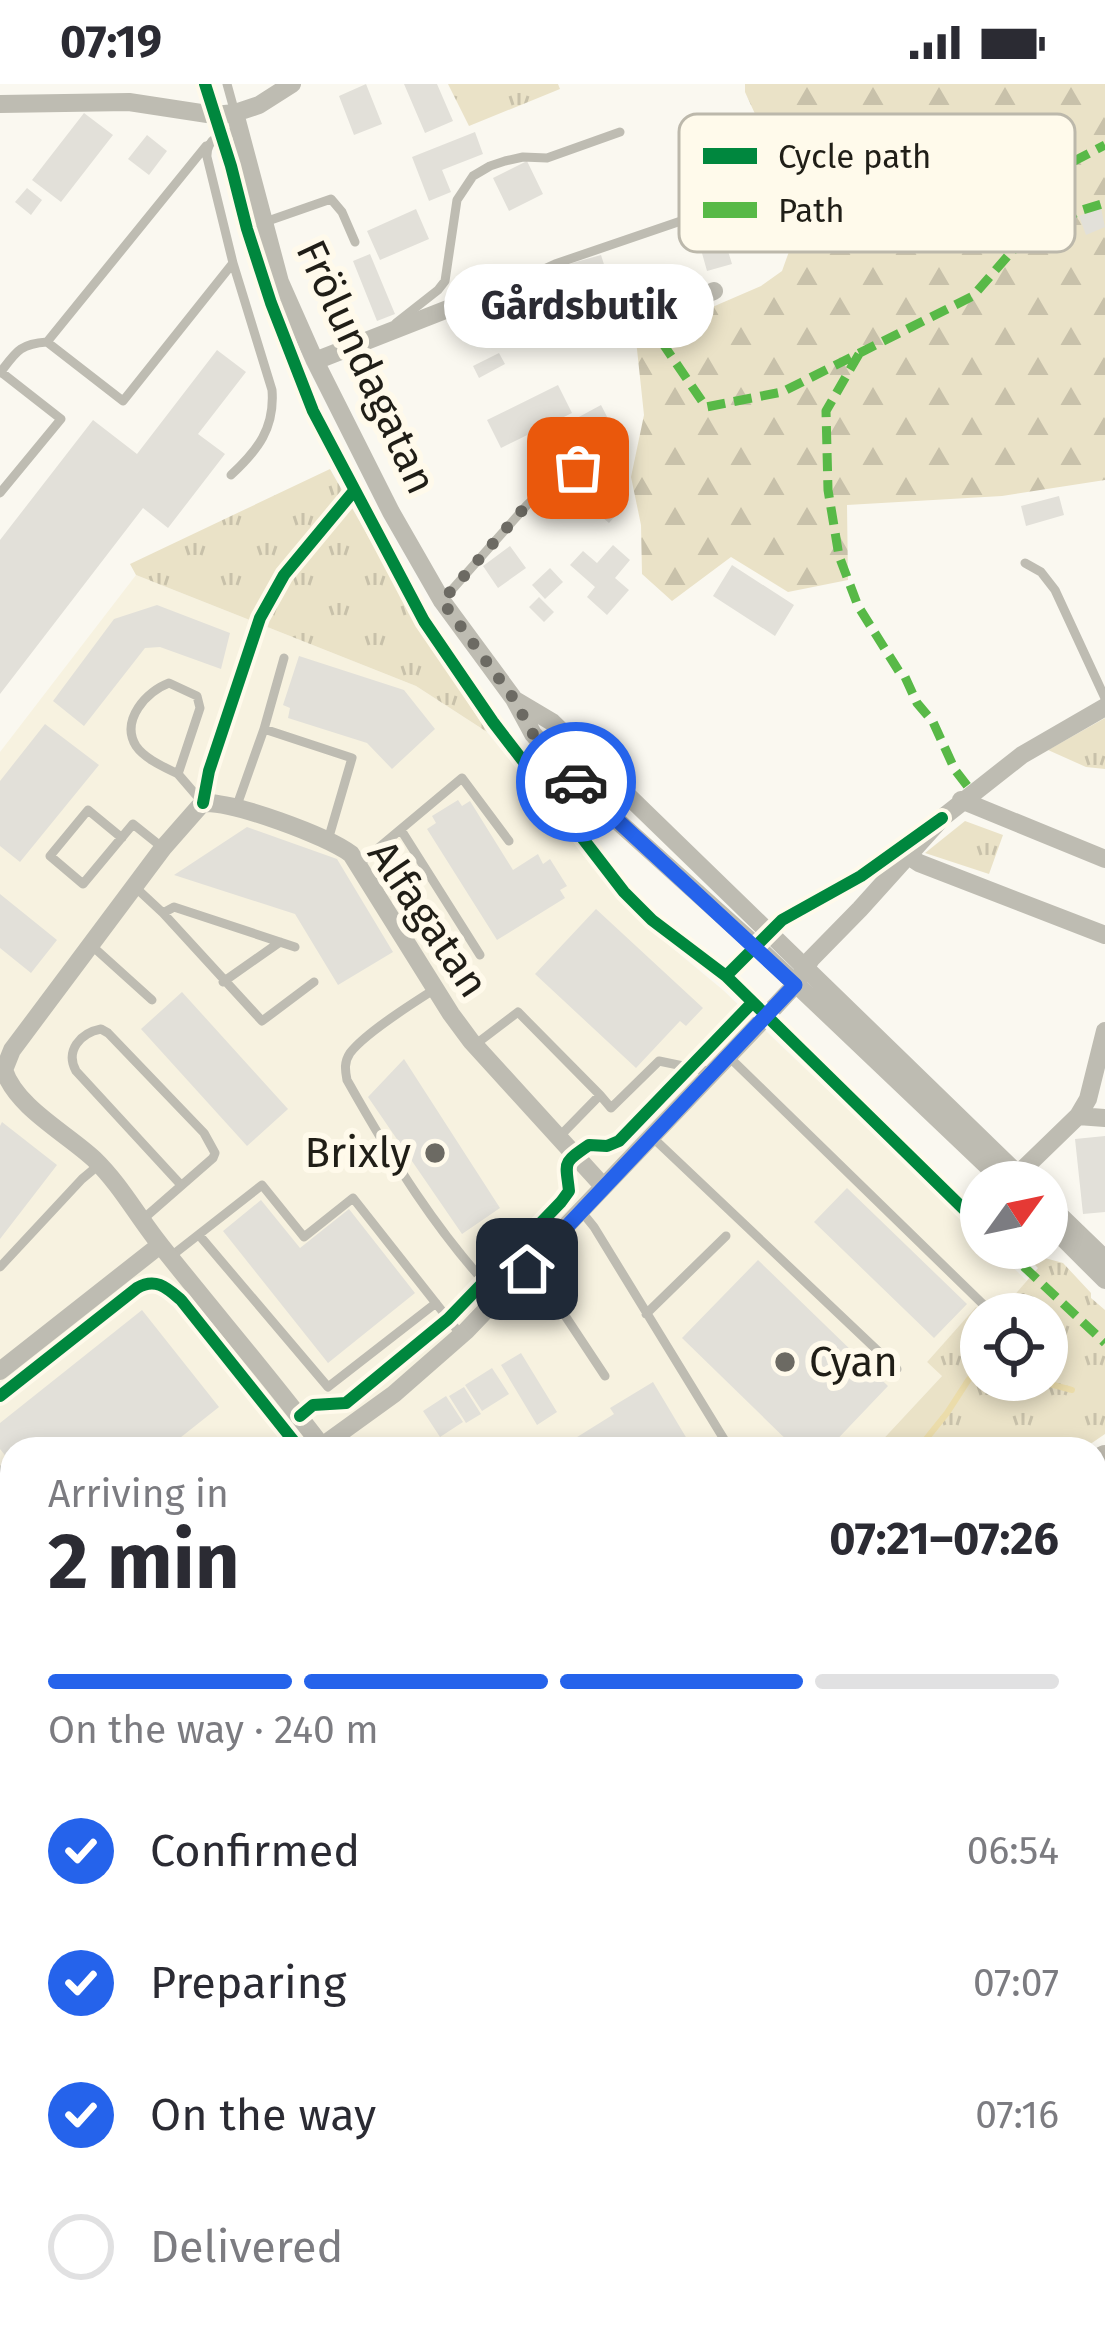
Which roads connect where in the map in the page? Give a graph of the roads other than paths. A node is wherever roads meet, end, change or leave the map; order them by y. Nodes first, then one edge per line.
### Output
1 (227, 84) edge
2 (292, 84) edge
3 (0, 104) edge
4 (237, 121) junction
5 (620, 132) dead end
6 (206, 146) junction
7 (679, 222) edge
8 (263, 223) junction
9 (355, 242) dead end
10 (233, 263) junction
11 (527, 278) junction
12 (714, 291) dead end
13 (387, 331) junction
14 (47, 342) junction
15 (315, 361) junction
16 (0, 373) edge
17 (578, 468) dead end
18 (231, 476) dead end
19 (0, 494) edge
20 (1025, 563) dead end
21 (442, 601) junction
22 (284, 658) dead end
23 (1105, 702) edge
24 (264, 729) junction
25 (178, 774) junction
26 (962, 800) junction
27 (203, 803) junction
28 (236, 808) junction
29 (400, 830) junction
30 (122, 838) junction
31 (328, 840) junction
32 (509, 841) dead end
33 (163, 848) junction
34 (907, 855) junction
35 (1105, 859) edge
36 (358, 865) junction
37 (135, 887) junction
38 (163, 914) junction
39 (1105, 935) edge
40 (280, 942) junction
41 (91, 945) junction
42 (295, 946) dead end
43 (480, 955) dead end
44 (800, 976) junction
45 (223, 982) junction
46 (314, 982) dead end
47 (435, 989) junction
48 (152, 1000) dead end
49 (1105, 1031) edge
50 (475, 1046) junction
51 (728, 1056) junction
52 (712, 1072) junction
53 (3, 1079) edge
54 (599, 1095) junction
55 (1078, 1116) junction
56 (1105, 1118) edge
57 (651, 1136) junction
58 (558, 1138) junction
59 (994, 1161) edge
60 (1033, 1161) edge
61 (100, 1164) junction
62 (181, 1185) junction
63 (603, 1186) junction
64 (581, 1211) junction
65 (142, 1220) junction
66 (1068, 1223) edge
67 (199, 1234) junction
68 (726, 1236) dead end
69 (1068, 1243) edge
70 (165, 1251) junction
71 (1105, 1259) edge
72 (0, 1267) edge
73 (527, 1269) junction
74 (1105, 1280) edge
75 (971, 1293) edge
76 (499, 1298) junction
77 (436, 1303) junction
78 (646, 1314) junction
79 (461, 1336) junction
80 (897, 1370) dead end
81 (0, 1371) edge
82 (605, 1376) dead end
83 (313, 1437) edge
84 (337, 1437) edge
85 (723, 1437) edge

1 - 4 lane, Frölundagatan
2 - 4 street
3 - 4 street
4 - 6 lane
4 - 8 street, Frölundagatan
5 - 13 lane
6 - 10 lane
6 - 14 lane
7 - 11 lane
8 - 9 lane
8 - 15 street, Frölundagatan
10 - 14 lane
10 - 18 lane
11 - 12 street
11 - 13 street
13 - 15 street
14 - 16 lane
15 - 21 street, Frölundagatan
16 - 19 lane
17 - 21 lane
20 - 23 lane
21 - 44 street, Frölundagatan
22 - 24 lane
23 - 26 street
24 - 28 lane
24 - 31 lane
25 - 25 lane
25 - 27 lane
26 - 34 street
26 - 35 street
27 - 28 street, Alfagatan
27 - 33 street
28 - 31 street, Alfagatan
29 - 32 lane
29 - 36 lane
29 - 43 lane
30 - 30 lane
30 - 33 lane
31 - 36 street, Alfagatan
33 - 37 street
34 - 39 street
34 - 44 street
36 - 47 street, Alfagatan
37 - 38 lane
37 - 41 street
38 - 40 lane
38 - 45 lane
40 - 42 lane
40 - 45 lane
41 - 48 lane
41 - 53 street
44 - 51 street
44 - 59 street, Frölundagatan
45 - 46 lane
47 - 50 street, Alfagatan
47 - 76 lane
49 - 55 street
50 - 54 lane
50 - 58 street, Alfagatan
51 - 52 street
51 - 75 lane
52 - 54 lane
52 - 57 street
53 - 61 street
54 - 58 lane
55 - 56 street
55 - 60 street
57 - 63 street
57 - 80 lane
58 - 63 street, Alfagatan
61 - 65 street
61 - 72 lane
62 - 62 lane
62 - 65 lane
63 - 64 street
64 - 73 street
64 - 78 lane
65 - 70 street
66 - 71 street
67 - 70 lane
67 - 77 lane
67 - 77 lane
68 - 78 lane
69 - 74 street
70 - 81 street
70 - 83 street
73 - 76 street
73 - 82 lane
76 - 79 street
77 - 79 lane
78 - 85 lane
79 - 84 street

